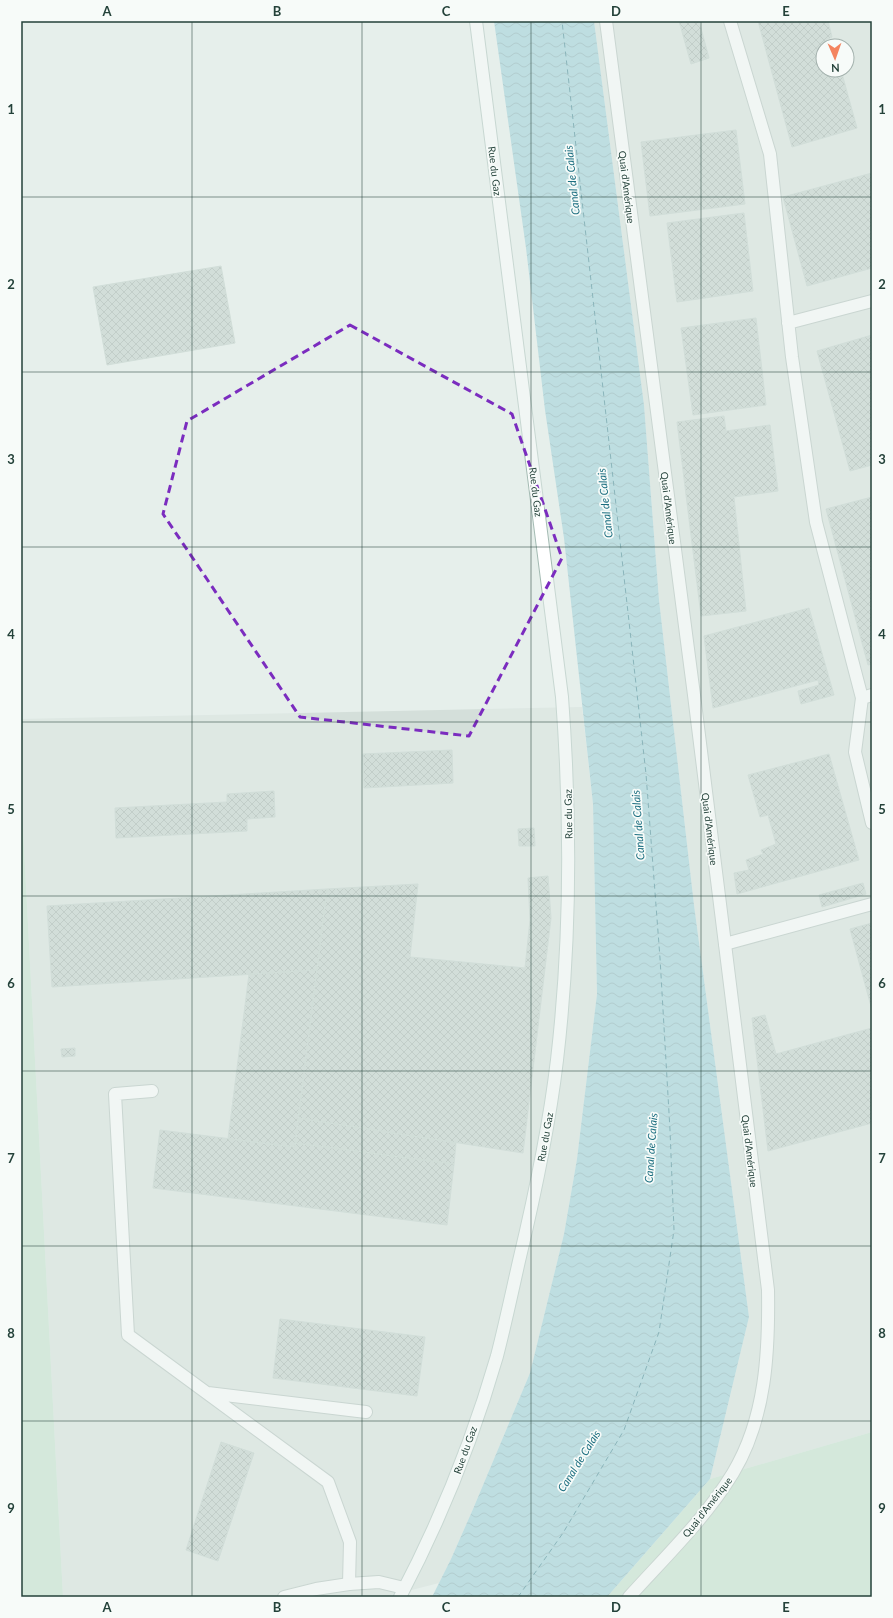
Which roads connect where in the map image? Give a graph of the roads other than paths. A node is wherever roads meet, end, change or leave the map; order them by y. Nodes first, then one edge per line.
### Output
1 (476, 21) edge
2 (606, 21) edge
3 (730, 21) edge
4 (872, 301) edge
5 (788, 323) junction
6 (867, 696) edge
7 (872, 823) edge
8 (872, 904) edge
9 (725, 944) junction
10 (152, 1091) dead end
11 (206, 1393) junction
12 (366, 1412) dead end
13 (349, 1584) junction
14 (402, 1593) edge
15 (284, 1597) edge
16 (629, 1597) edge

1 - 14 street, Rue du Gaz
2 - 9 street, Quai d'Amérique
3 - 5 street
4 - 5 street
5 - 6 street
6 - 7 street
8 - 9 street
9 - 16 street, Quai d'Amérique
10 - 11 street
11 - 12 street
11 - 13 street
13 - 14 street
13 - 15 street

